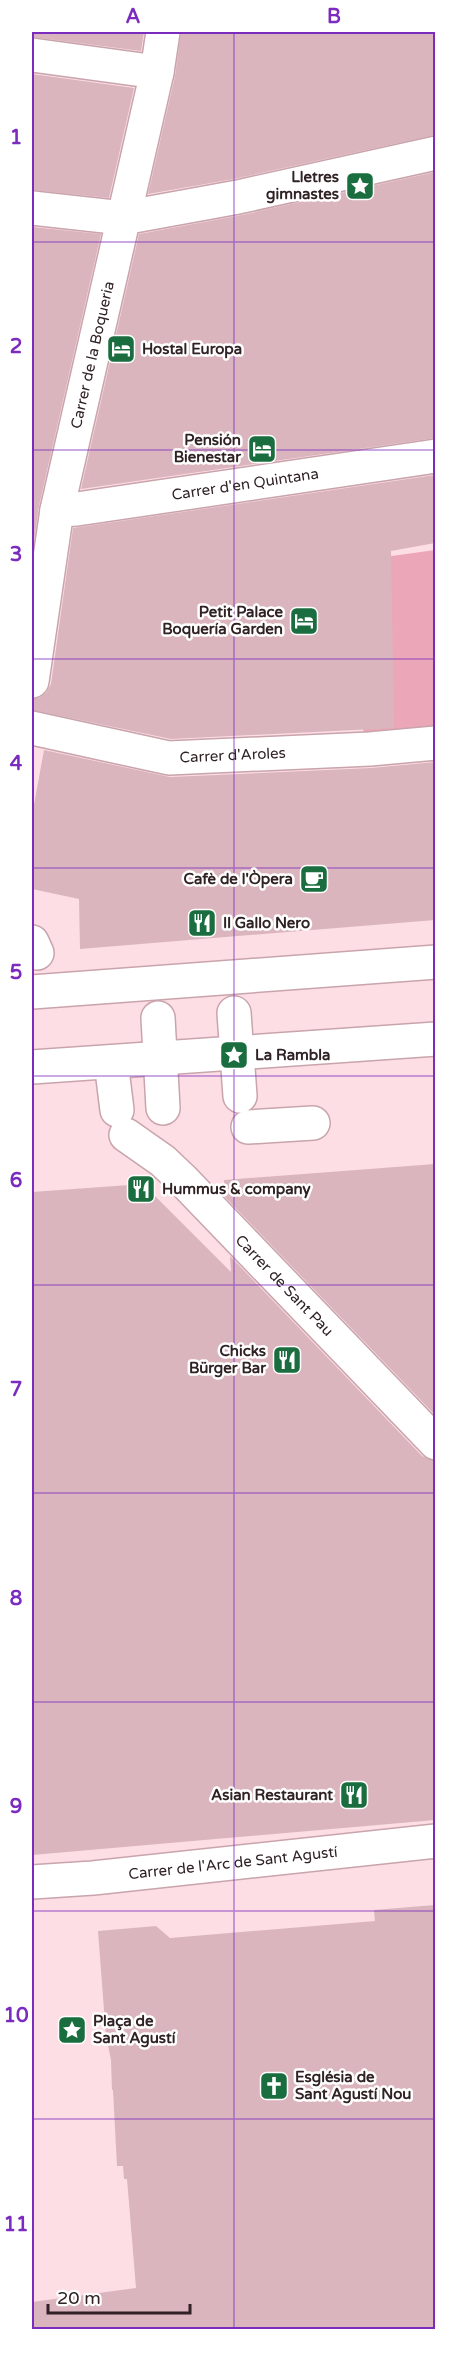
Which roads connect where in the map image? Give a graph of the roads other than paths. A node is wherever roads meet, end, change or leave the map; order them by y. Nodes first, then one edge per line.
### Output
1 (164, 32) edge
2 (32, 55) edge
3 (157, 72) junction
4 (435, 153) edge
5 (32, 208) edge
6 (123, 218) junction
7 (435, 456) edge
8 (57, 510) junction
9 (32, 681) edge
10 (32, 728) edge
11 (435, 742) edge
12 (435, 962) edge
13 (32, 992) edge
14 (234, 1013) dead end
15 (158, 1018) dead end
16 (435, 1039) edge
17 (236, 1053) junction
18 (159, 1058) junction
19 (111, 1062) junction
20 (32, 1067) edge
21 (240, 1096) dead end
22 (163, 1108) dead end
23 (313, 1123) dead end
24 (248, 1127) dead end
25 (435, 1443) edge
26 (435, 1841) edge
27 (32, 1882) edge

1 - 3 street, Carrer de la Boqueria
2 - 3 street
3 - 6 street, Carrer de la Boqueria
4 - 6 street
5 - 6 street
6 - 8 street, Carrer de la Boqueria
7 - 8 street, Carrer d'en Quintana
8 - 9 street, Carrer de la Boqueria
10 - 11 street, Carrer d'Aroles
12 - 13 street
14 - 17 street
15 - 18 street
16 - 17 street
17 - 18 street
17 - 21 street
18 - 19 street
18 - 22 street
19 - 20 street
19 - 25 street, Carrer de Sant Pau
23 - 24 street
26 - 27 street, Carrer de l'Arc de Sant Agustí

